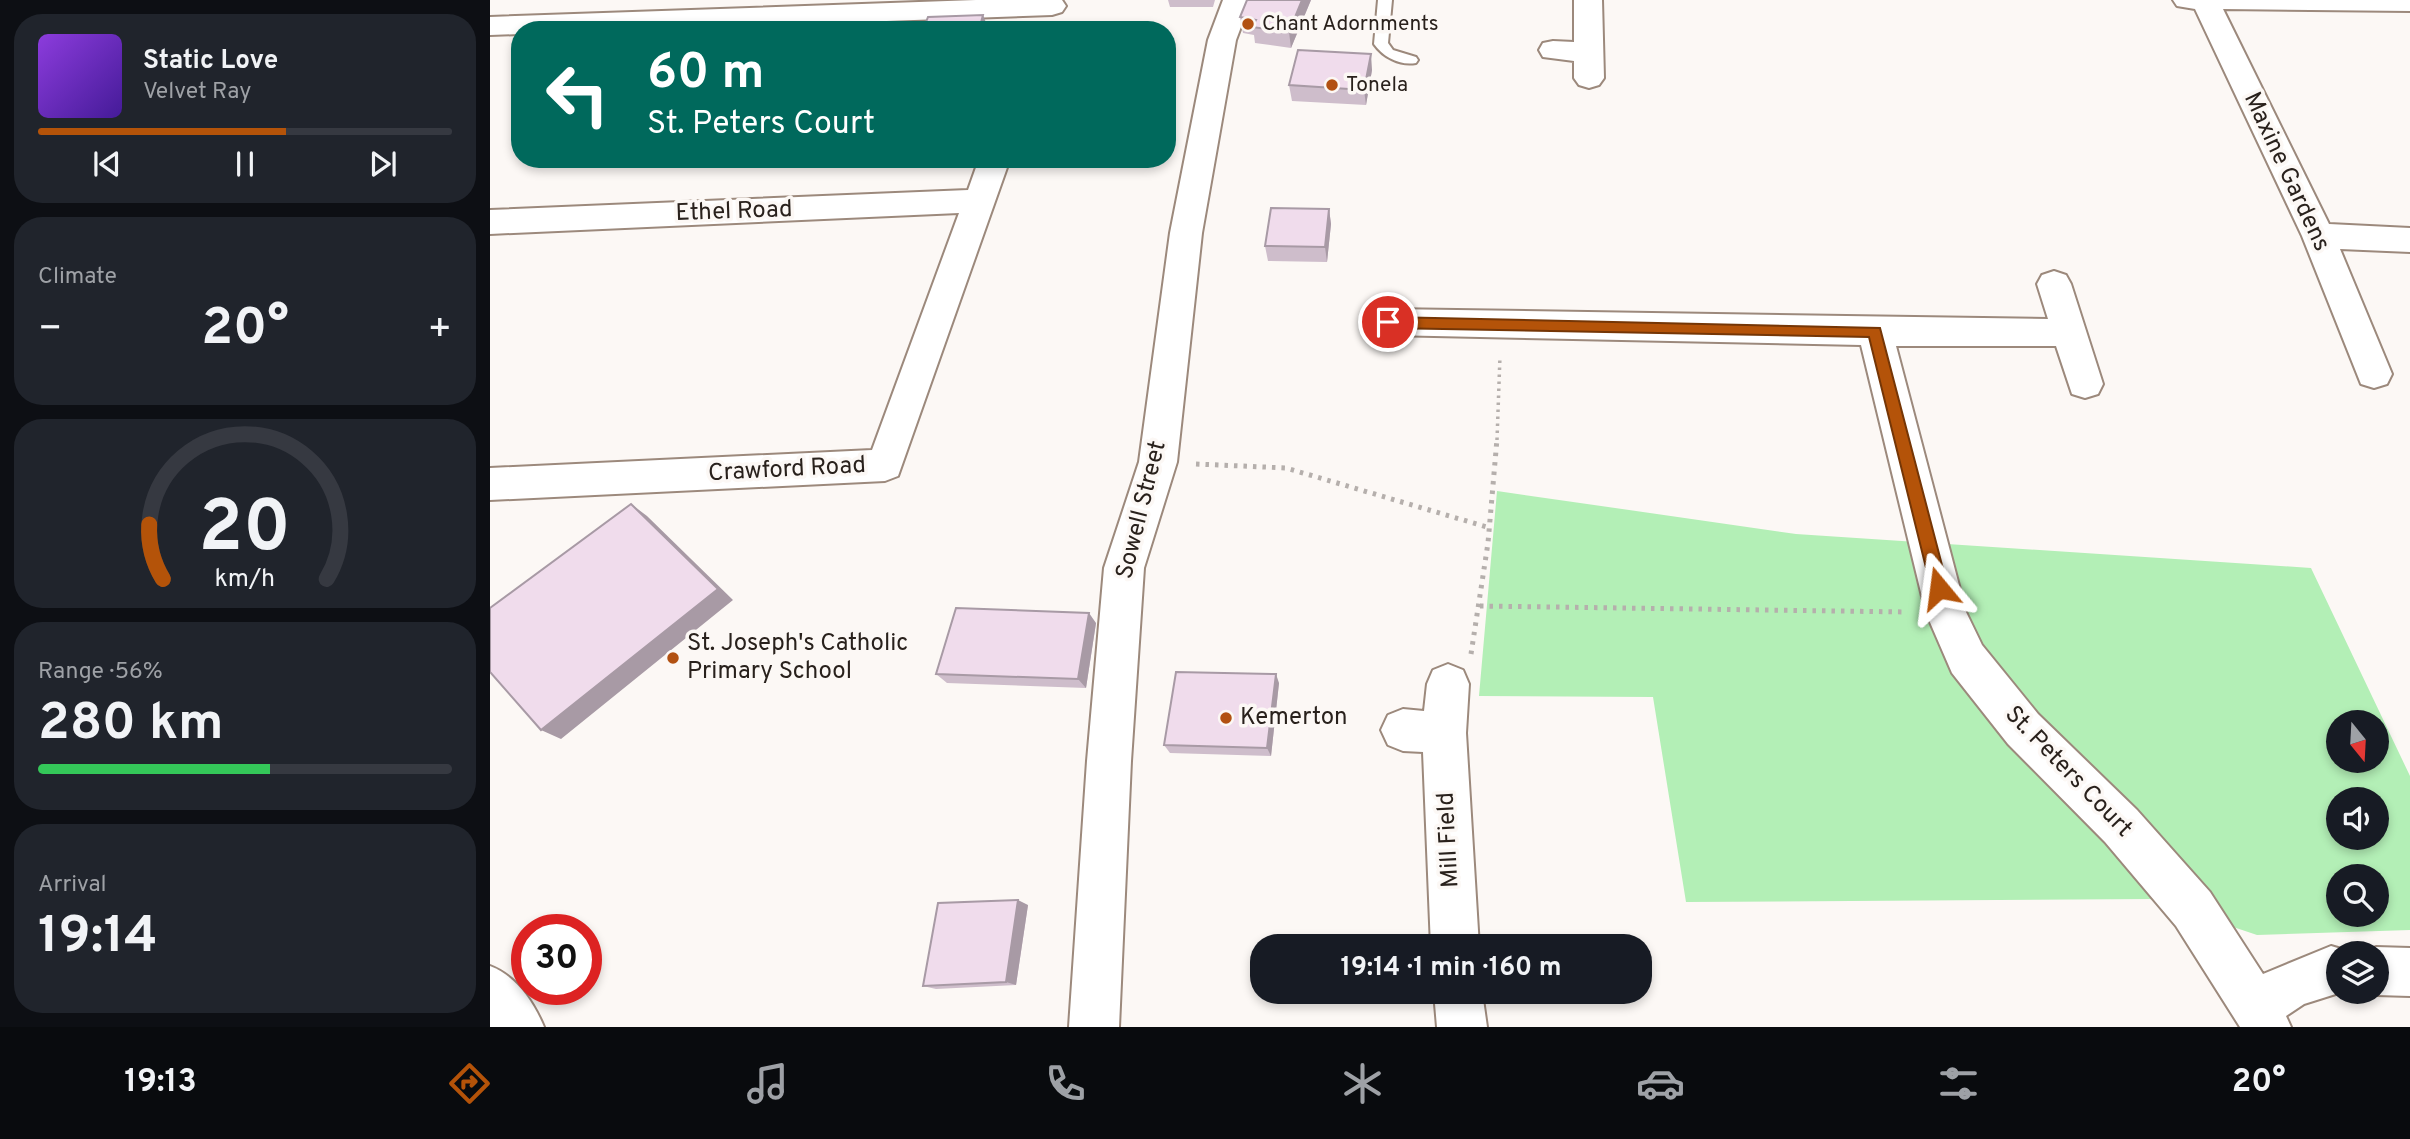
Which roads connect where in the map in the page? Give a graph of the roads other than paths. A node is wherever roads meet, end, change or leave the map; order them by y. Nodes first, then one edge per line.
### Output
1 (1237, 0) edge
2 (1385, 0) edge
3 (1588, 0) edge
4 (2196, 1) edge
5 (2410, 2) edge
6 (1050, 12) edge
7 (690, 21) edge
8 (511, 25) edge
9 (490, 26) edge
10 (1553, 50) dead end
11 (1411, 60) dead end
12 (992, 168) edge
13 (979, 201) junction
14 (490, 222) edge
15 (2318, 236) junction
16 (2410, 240) edge
17 (2054, 284) dead end
18 (1410, 330) dead end
19 (1875, 332) junction
20 (2069, 332) junction
21 (2377, 357) dead end
22 (2085, 384) dead end
23 (490, 484) edge
24 (1448, 684) road end
25 (1453, 934) edge
26 (2389, 971) edge
27 (2326, 972) edge
28 (2410, 972) edge
29 (490, 990) edge
30 (1459, 1004) edge
31 (2261, 1016) edge
32 (519, 1027) edge
33 (1094, 1027) edge
34 (1462, 1027) edge

1 - 33 street, Sowell Street
2 - 11 lane
3 - 10 street
4 - 5 street
4 - 15 street, Maxine Gardens
6 - 7 street
8 - 9 street
12 - 13 street, Crawford Road
13 - 14 street, Ethel Road
13 - 23 street, Crawford Road
15 - 16 street
15 - 21 street, Maxine Gardens
17 - 20 street
18 - 19 street
19 - 20 street
19 - 31 street, St. Peters Court
20 - 22 street
24 - 25 street, Mill Field
26 - 28 street
27 - 31 street
29 - 32 street
30 - 34 street

